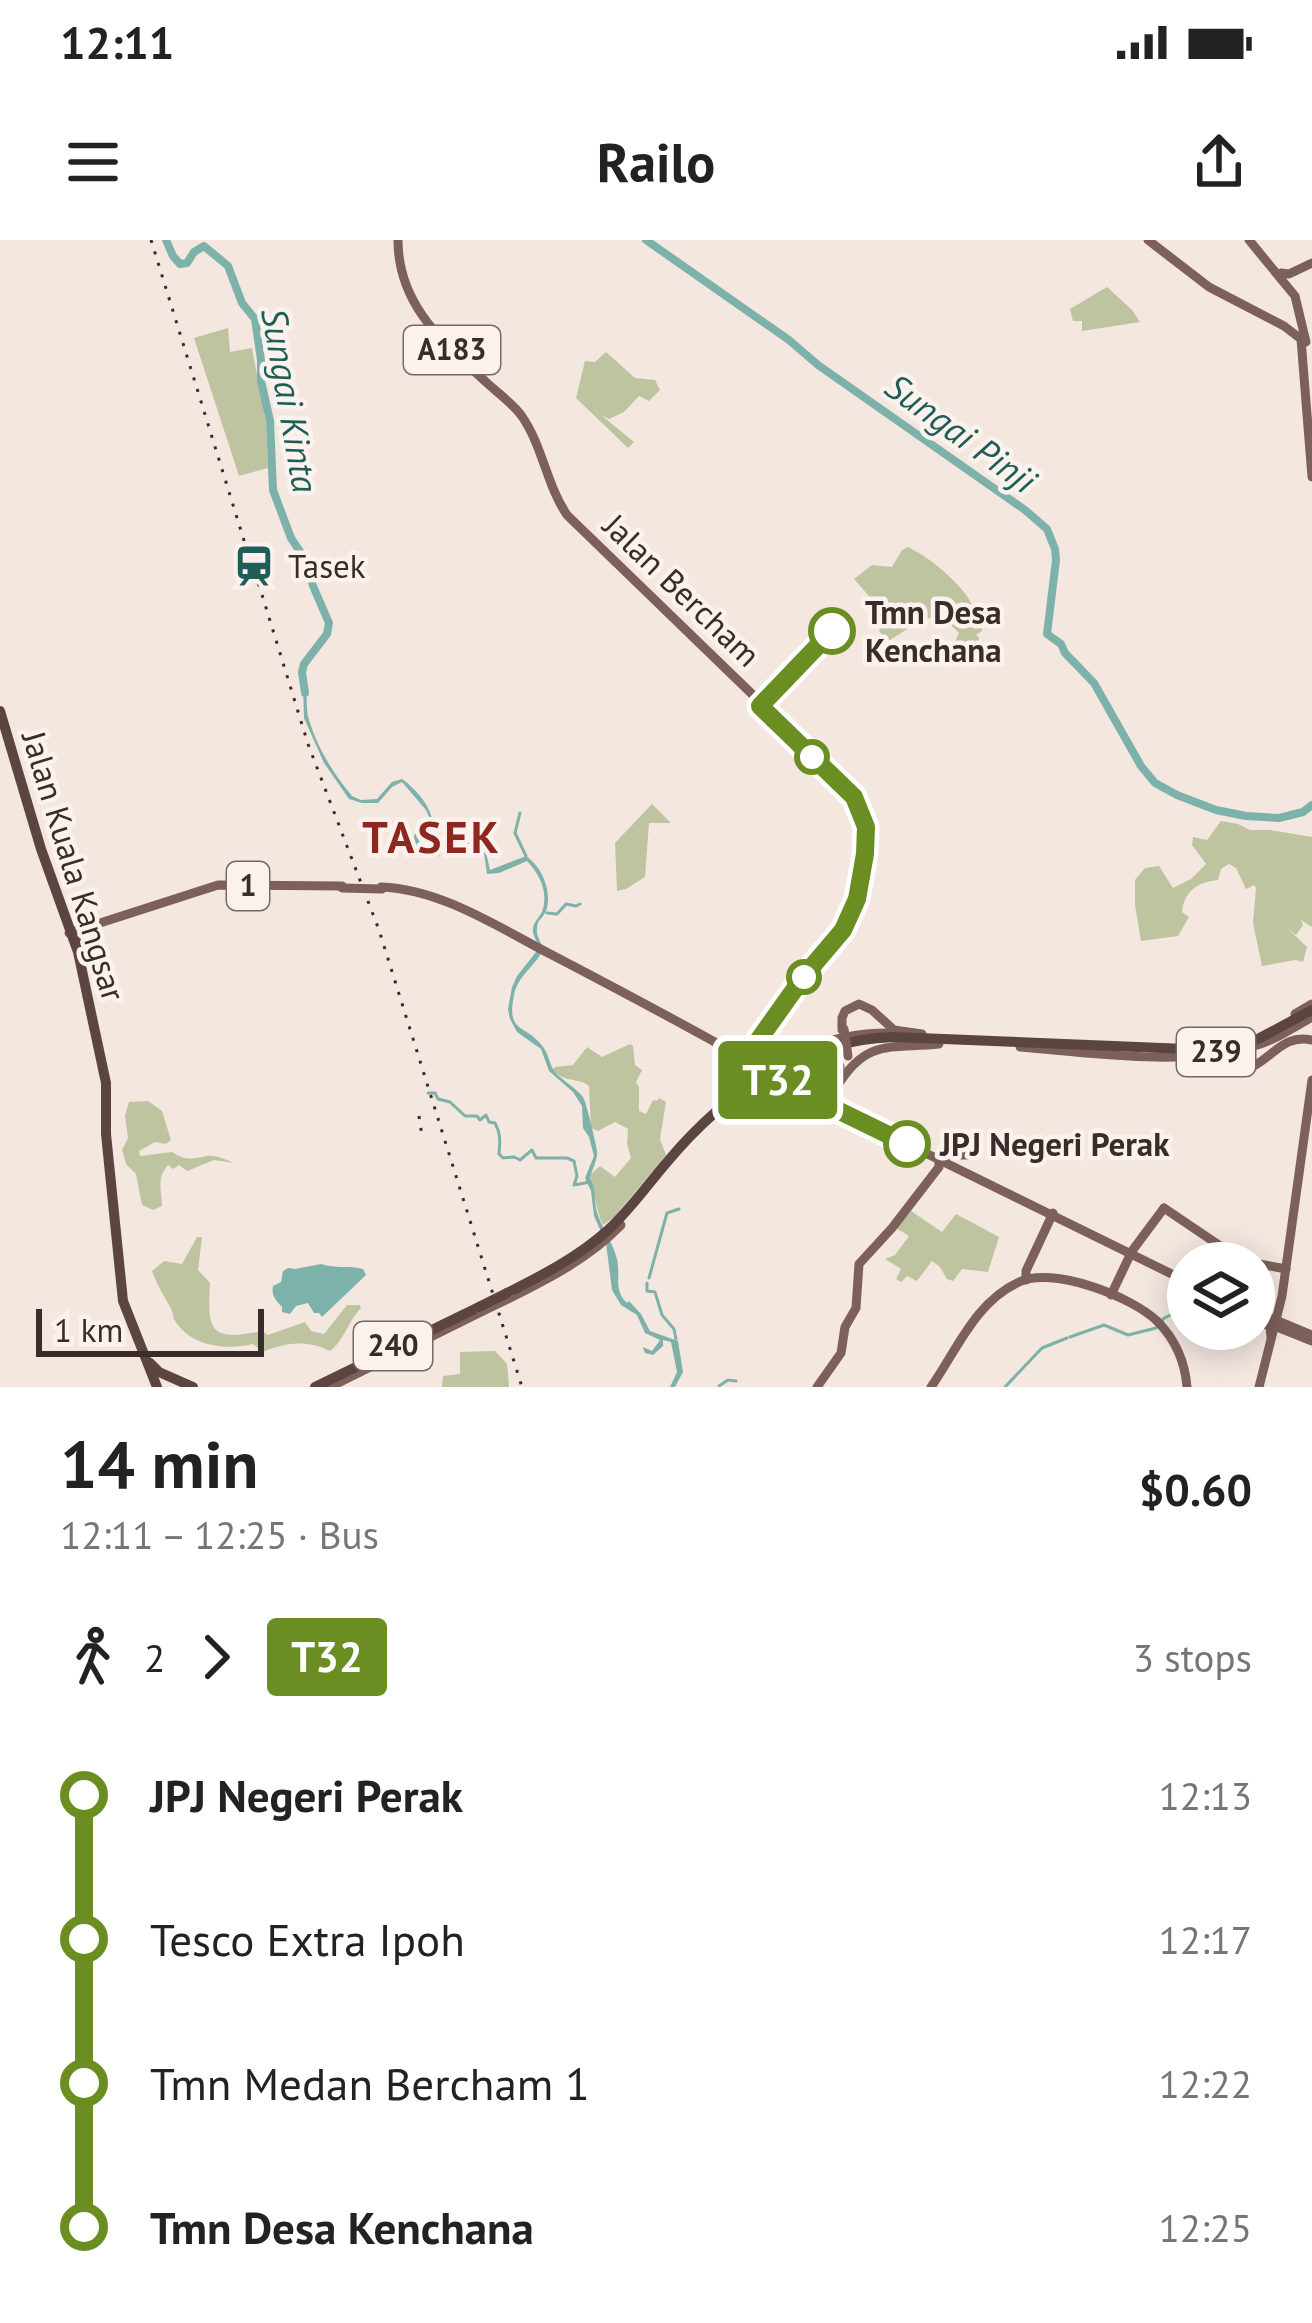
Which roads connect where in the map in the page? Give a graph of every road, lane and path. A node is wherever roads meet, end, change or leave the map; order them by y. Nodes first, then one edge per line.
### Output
1 (398, 240) edge
2 (1148, 240) edge
3 (1249, 240) edge
4 (1312, 264) edge
5 (1289, 277) junction
6 (1302, 319) junction
7 (1285, 327) junction
8 (1301, 344) junction
9 (1307, 365) junction
10 (1311, 434) edge
11 (536, 444) junction
12 (1312, 477) edge
13 (0, 711) edge
14 (0, 722) edge
15 (791, 737) junction
16 (806, 747) junction
17 (821, 767) junction
18 (836, 775) junction
19 (850, 793) junction
20 (862, 806) junction
21 (866, 827) junction
22 (47, 872) junction
23 (860, 898) junction
24 (851, 915) junction
25 (78, 930) junction
26 (843, 934) junction
27 (827, 951) junction
28 (811, 973) junction
29 (81, 975) junction
30 (863, 998) dead end
31 (872, 1010) junction
32 (1306, 1015) edge
33 (843, 1029) junction
34 (863, 1034) junction
35 (922, 1034) junction
36 (1279, 1037) junction
37 (1311, 1039) edge
38 (1236, 1041) junction
39 (939, 1044) junction
40 (1111, 1049) junction
41 (1205, 1054) junction
42 (750, 1062) junction
43 (797, 1064) junction
44 (1312, 1080) edge
45 (741, 1097) junction
46 (830, 1097) junction
47 (1311, 1101) edge
48 (844, 1113) junction
49 (879, 1128) junction
50 (965, 1154) dead end
51 (941, 1160) junction
52 (1054, 1213) junction
53 (611, 1229) junction
54 (1214, 1242) edge
55 (1131, 1254) junction
56 (1275, 1267) edge
57 (1286, 1269) junction
58 (1167, 1270) edge
59 (1027, 1278) junction
60 (119, 1283) junction
61 (1112, 1296) junction
62 (1275, 1308) edge
63 (1275, 1312) edge
64 (1275, 1321) edge
65 (1275, 1321) edge
66 (1312, 1336) edge
67 (1268, 1350) edge
68 (1268, 1350) edge
69 (145, 1356) junction
70 (152, 1384) edge
71 (933, 1386) edge
72 (172, 1387) edge
73 (191, 1387) edge
74 (318, 1387) edge
75 (818, 1387) edge
76 (1186, 1387) edge
77 (1261, 1387) edge

1 - 11 main road, Jalan Bercham / A183
2 - 7 main road
3 - 5 main road
4 - 5 main road
5 - 6 main road
6 - 7 main road
6 - 9 main road
7 - 8 main road
8 - 9 main road
8 - 12 main road
9 - 10 main road
11 - 15 main road, Jalan Bercham / A183
11 - 16 main road, Jalan Bercham / A183
13 - 22 highway, Jalan Kuala Kangsar
14 - 22 highway, Jalan Kuala Kangsar
15 - 16 main road
15 - 17 main road, Jalan Bercham / A183
16 - 18 main road, Jalan Bercham / A183
17 - 18 main road
17 - 19 main road, Jalan Bercham / A183
18 - 20 main road, Jalan Bercham / A183
19 - 20 main road
19 - 21 main road, Jalan Bercham / A183
20 - 21 main road
20 - 23 main road
21 - 24 main road
22 - 25 highway, Jalan Kuala Kangsar
22 - 25 highway, Jalan Kuala Kangsar
23 - 24 main road
23 - 26 main road
24 - 26 main road
24 - 27 main road
25 - 29 highway, Jalan Kuala Kangsar
25 - 29 highway, Jalan Kuala Kangsar
25 - 29 highway
25 - 42 main road, 1, bridge
26 - 27 main road
27 - 28 main road
27 - 28 main road
28 - 42 main road
28 - 42 main road
29 - 60 highway, Jalan Kuala Kangsar
30 - 31 main road
31 - 33 main road
31 - 35 main road
32 - 36 main road, 239
32 - 38 main road
32 - 38 main road
32 - 40 highway
33 - 34 main road
33 - 46 main road, bridge
34 - 35 main road
34 - 53 main road
35 - 40 main road
36 - 37 main road
36 - 41 main road, 239
37 - 41 main road
38 - 40 main road
39 - 40 main road, 239
39 - 43 main road, 239
39 - 46 main road
40 - 41 main road, 239
40 - 53 highway
42 - 46 main road, 1, bridge
43 - 45 main road, 239
43 - 46 main road
44 - 47 main road
45 - 48 main road
45 - 53 main road, 239
46 - 48 main road, 1
46 - 49 main road
47 - 57 main road
47 - 62 main road
48 - 49 main road, 1
49 - 51 main road, 1
49 - 51 main road, 1
50 - 51 main road
51 - 52 main road, 1
51 - 52 main road, 1
51 - 75 main road
52 - 55 main road, 1
52 - 59 main road
53 - 74 highway, bridge
54 - 55 main road
55 - 58 main road, 1
55 - 61 main road
56 - 57 main road
57 - 63 main road
59 - 61 main road
59 - 71 main road
60 - 69 highway, Jalan Kuala Kangsar
60 - 70 highway, Jalan Kuala Kangsar
61 - 76 main road
64 - 66 main road, bridge
65 - 66 main road
67 - 77 main road
68 - 77 main road
69 - 70 highway, Jalan Kuala Kangsar
69 - 73 highway
72 - 73 highway

